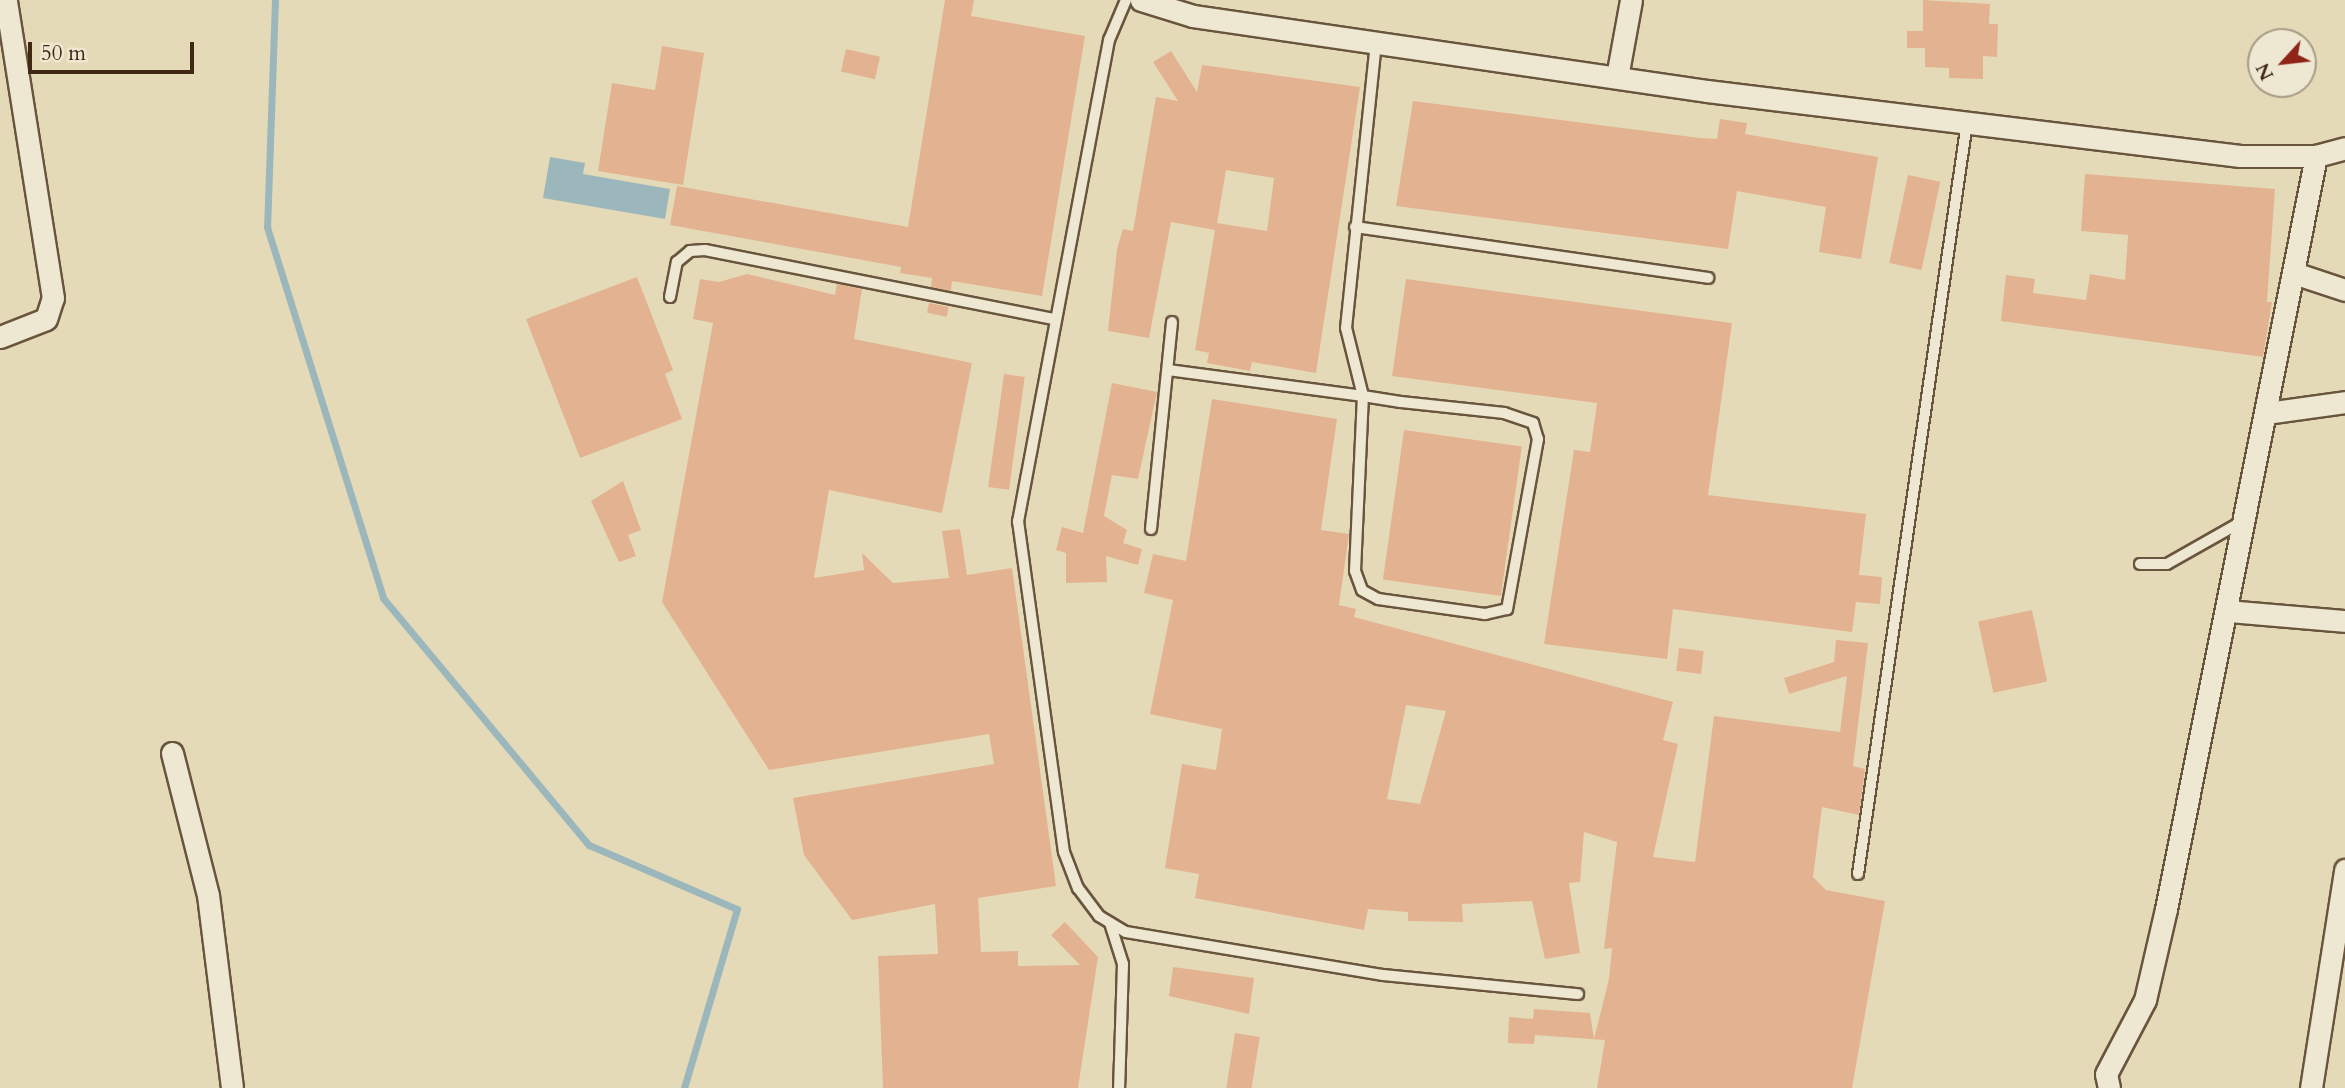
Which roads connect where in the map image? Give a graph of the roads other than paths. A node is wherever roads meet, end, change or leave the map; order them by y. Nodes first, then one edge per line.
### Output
1 (6, 0) edge
2 (1126, 0) edge
3 (1141, 0) edge
4 (1631, 0) edge
5 (1376, 43) junction
6 (1617, 77) junction
7 (1968, 122) junction
8 (2345, 148) edge
9 (2316, 156) junction
10 (1355, 227) junction
11 (2294, 272) junction
12 (1708, 278) dead end
13 (2345, 290) edge
14 (670, 297) dead end
15 (1052, 319) junction
16 (1172, 322) dead end
17 (0, 337) edge
18 (1168, 370) junction
19 (1363, 396) junction
20 (2345, 402) edge
21 (2267, 413) junction
22 (2246, 520) junction
23 (1151, 529) dead end
24 (2140, 564) dead end
25 (2228, 611) junction
26 (2345, 621) edge
27 (172, 753) dead end
28 (2345, 870) edge
29 (1858, 874) dead end
30 (1110, 923) junction
31 (1578, 994) dead end
32 (232, 1088) edge
33 (1119, 1088) edge
34 (2109, 1088) edge
35 (2311, 1088) edge

1 - 17 street
2 - 15 lane
3 - 5 street
4 - 6 street
5 - 6 street
5 - 10 lane
6 - 7 street
7 - 9 street
7 - 29 lane
8 - 9 street
9 - 11 street
10 - 12 lane
10 - 19 lane
11 - 13 street
11 - 21 street
14 - 15 lane
15 - 30 lane
16 - 18 lane
18 - 19 lane
18 - 23 lane
19 - 19 lane
20 - 21 street
21 - 22 street
22 - 24 lane
22 - 25 street
25 - 26 street
25 - 34 street
27 - 32 street
28 - 35 street
30 - 31 lane
30 - 33 lane

